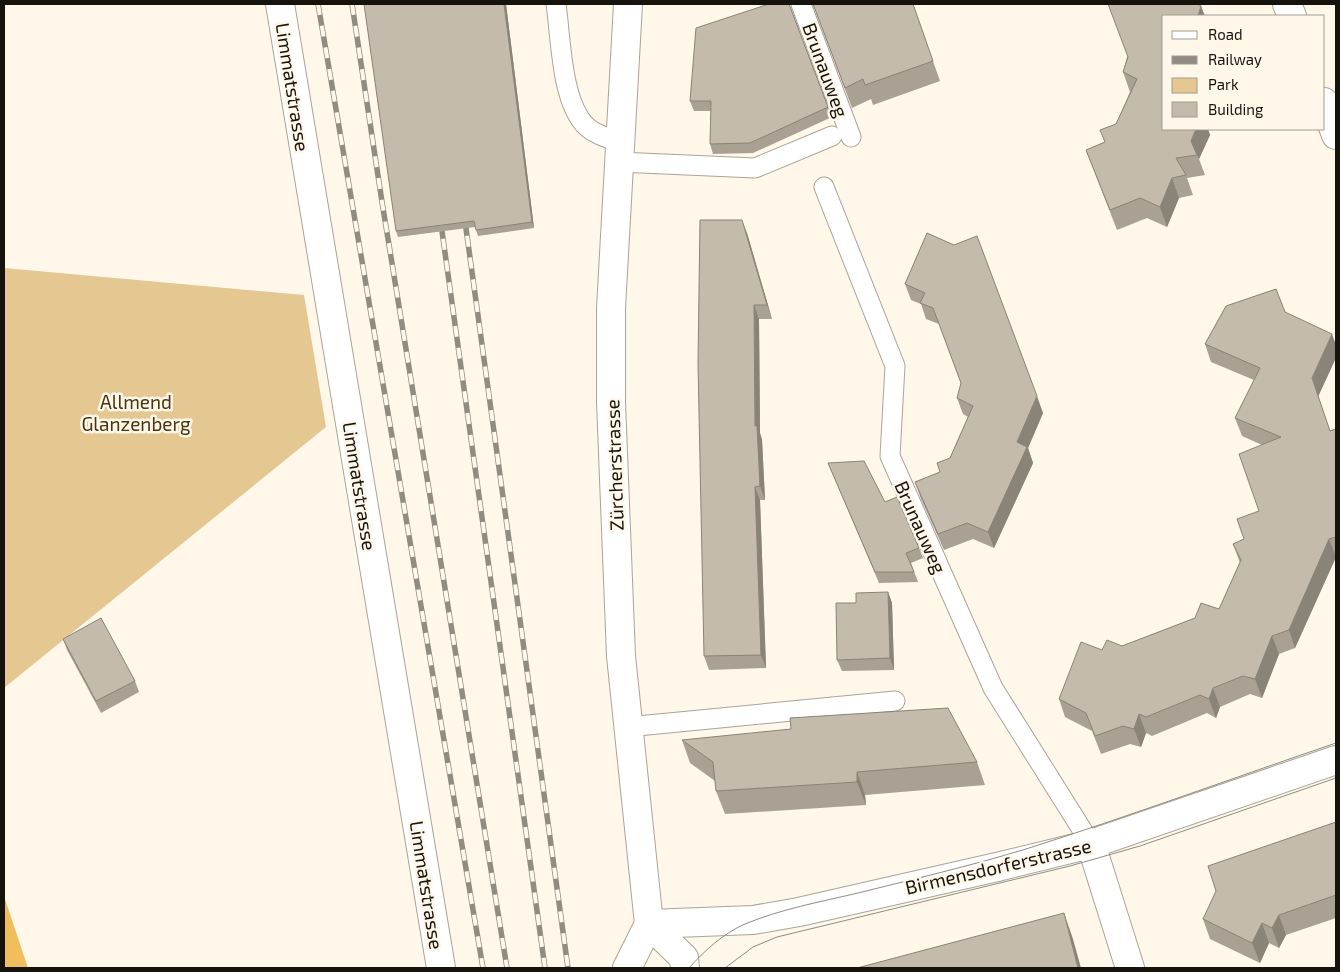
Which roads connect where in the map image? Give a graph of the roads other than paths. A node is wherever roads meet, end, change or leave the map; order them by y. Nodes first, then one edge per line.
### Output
1 (280, 4) edge
2 (556, 4) edge
3 (628, 4) edge
4 (802, 4) edge
5 (1325, 105) edge
6 (1336, 136) edge
7 (618, 152) junction
8 (824, 186) dead end
9 (894, 700) dead end
10 (627, 727) junction
11 (1336, 760) edge
12 (1091, 844) junction
13 (649, 924) junction
14 (441, 968) edge
15 (627, 968) edge
16 (685, 968) edge
17 (1130, 968) edge

1 - 14 street, Limmatstrasse
2 - 7 lane
3 - 7 street, Zürcherstrasse
4 - 7 lane, Brunauweg
5 - 6 street
7 - 10 street, Zürcherstrasse
8 - 12 lane, Brunauweg
9 - 10 lane
10 - 13 street, Zürcherstrasse
11 - 12 street, Birmensdorferstrasse
12 - 13 street, Birmensdorferstrasse
12 - 17 street
13 - 15 street
13 - 16 street

